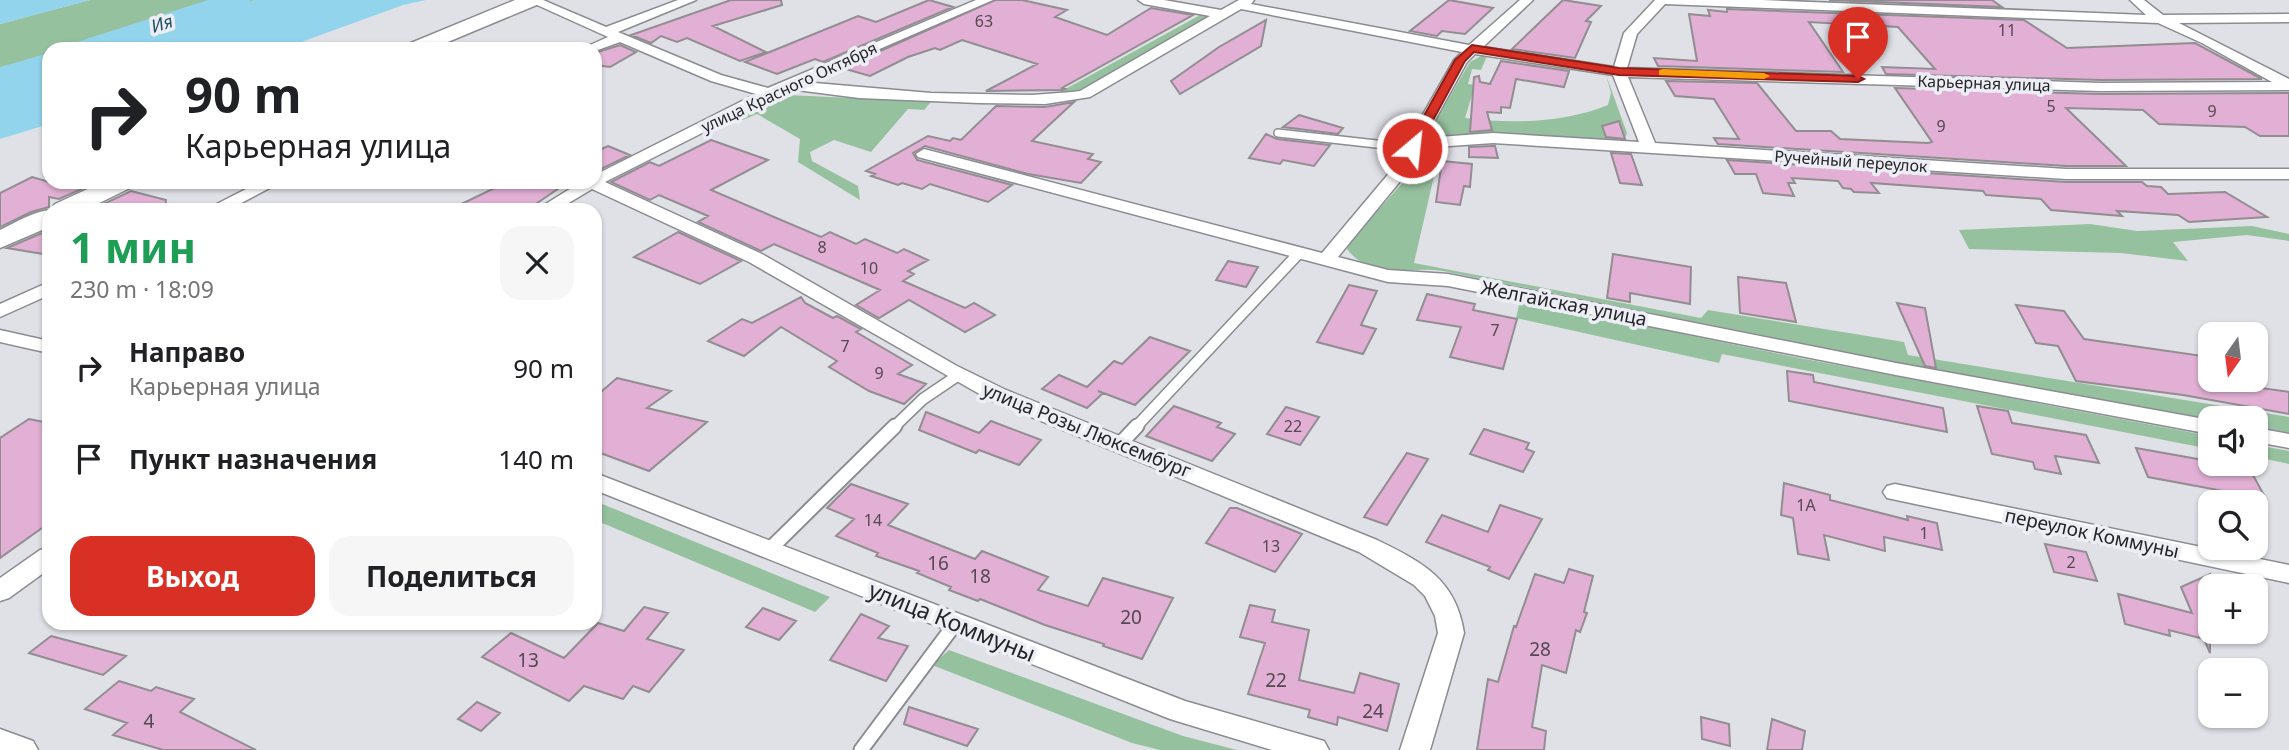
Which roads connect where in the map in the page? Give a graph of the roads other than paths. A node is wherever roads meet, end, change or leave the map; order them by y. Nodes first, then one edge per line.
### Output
1 (532, 0) edge
2 (690, 0) edge
3 (987, 0) edge
4 (1144, 0) edge
5 (1527, 0) edge
6 (1662, 0) edge
7 (2136, 0) edge
8 (1244, 3) edge
9 (1224, 15) junction
10 (2289, 18) edge
11 (2160, 19) junction
12 (607, 31) junction
13 (622, 37) junction
14 (430, 42) edge
15 (602, 44) edge
16 (1472, 48) junction
17 (1619, 72) junction
18 (787, 84) junction
19 (2289, 86) edge
20 (769, 93) junction
21 (1278, 133) dead end
22 (1413, 146) junction
23 (1649, 148) junction
24 (924, 154) dead end
25 (2289, 174) edge
26 (602, 176) edge
27 (602, 183) edge
28 (108, 189) edge
29 (258, 189) edge
30 (580, 189) edge
31 (78, 203) edge
32 (229, 203) edge
33 (557, 203) edge
34 (42, 220) edge
35 (0, 240) edge
36 (1299, 253) junction
37 (1326, 260) junction
38 (42, 291) edge
39 (0, 311) edge
40 (0, 336) edge
41 (42, 345) edge
42 (957, 376) junction
43 (2198, 425) edge
44 (2268, 437) edge
45 (2289, 441) edge
46 (1120, 444) junction
47 (602, 484) edge
48 (1895, 492) dead end
49 (770, 549) junction
50 (42, 561) edge
51 (2289, 574) edge
52 (0, 591) edge
53 (955, 624) junction
54 (0, 741) edge
55 (23, 750) edge
56 (861, 750) edge
57 (1314, 750) edge
58 (1415, 750) edge

1 - 12 street
1 - 14 main road
2 - 12 street
3 - 18 street, улица Красного Октября
4 - 9 street
5 - 16 street
6 - 11 street
6 - 17 street
7 - 11 street
8 - 9 street
8 - 16 street, Карьерная улица
9 - 18 street
10 - 11 street
11 - 19 street
12 - 13 street
13 - 15 street
13 - 20 street
16 - 17 street, Карьерная улица
16 - 22 street
17 - 19 street, Карьерная улица
17 - 23 street
18 - 20 street, улица Красного Октября
20 - 26 street, улица Красного Октября
21 - 22 lane
22 - 23 street, Ручейный переулок
22 - 37 street
23 - 25 street, Ручейный переулок
24 - 36 street, Желгайская улица
27 - 42 street, улица Розы Люксембург
28 - 31 main road
29 - 32 street
30 - 33 street, улица Красного Октября
34 - 35 main road
36 - 37 street, Желгайская улица
36 - 46 lane
37 - 43 street, Желгайская улица
38 - 39 street
40 - 41 street
42 - 46 street, улица Розы Люксембург
42 - 49 lane
44 - 45 street
46 - 58 street, улица Розы Люксембург
47 - 49 street, улица Коммуны
48 - 51 street, переулок Коммуны
49 - 53 street, улица Коммуны
50 - 52 street
53 - 56 lane
53 - 57 street, улица Коммуны
54 - 55 street

